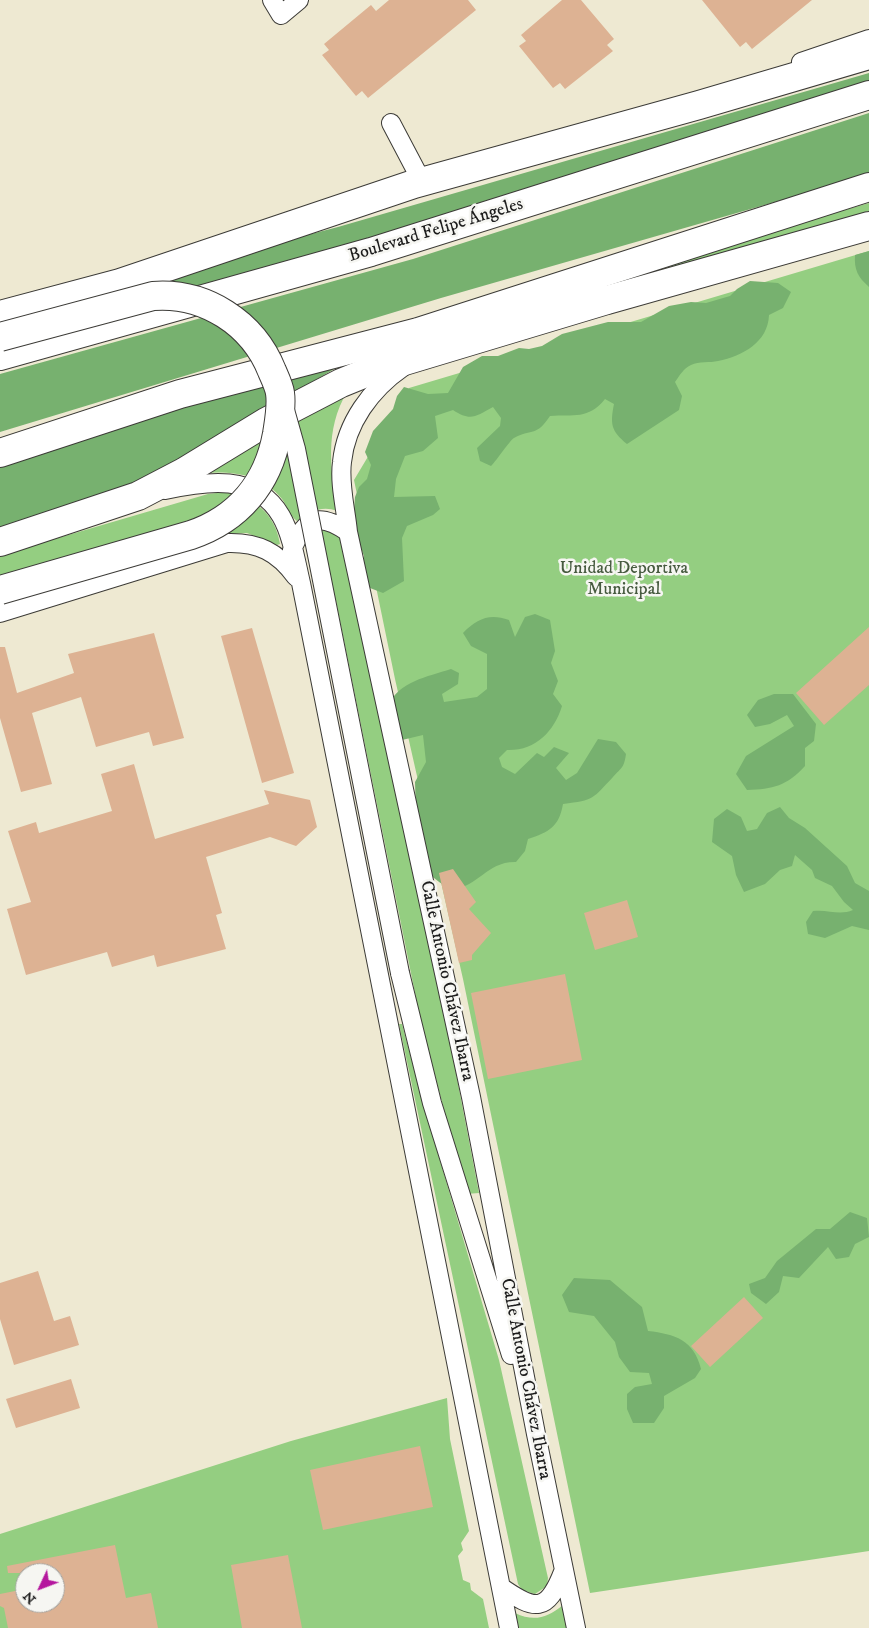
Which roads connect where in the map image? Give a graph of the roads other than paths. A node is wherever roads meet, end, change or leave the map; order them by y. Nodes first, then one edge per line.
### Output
1 (272, 0) edge
2 (299, 0) edge
3 (869, 39) edge
4 (869, 55) edge
5 (759, 76) dead end
6 (869, 95) edge
7 (391, 123) dead end
8 (414, 184) junction
9 (869, 187) edge
10 (869, 226) edge
11 (521, 299) junction
12 (607, 300) junction
13 (0, 315) edge
14 (0, 336) edge
15 (0, 356) edge
16 (413, 360) junction
17 (280, 392) junction
18 (0, 454) edge
19 (138, 496) junction
20 (348, 532) junction
21 (0, 542) edge
22 (292, 550) junction
23 (301, 583) junction
24 (0, 590) edge
25 (0, 613) edge
26 (536, 1434) junction
27 (563, 1572) junction
28 (501, 1586) junction
29 (510, 1628) edge
30 (576, 1628) edge

1 - 2 street
3 - 5 street
4 - 8 main road
6 - 15 main road, Boulevard Felipe Ángeles
7 - 8 street
8 - 13 main road
9 - 11 main road
10 - 12 main road
11 - 12 main road
11 - 18 main road
12 - 16 main road
14 - 17 main road, bridge
16 - 19 main road
16 - 20 street, Calle Antonio Chávez Ibarra
17 - 24 main road, bridge
17 - 26 street, bridge
19 - 21 main road
19 - 22 street
20 - 22 street
20 - 26 street, Calle Antonio Chávez Ibarra
22 - 23 street
23 - 25 street
23 - 28 street
26 - 27 street, Calle Antonio Chávez Ibarra
27 - 28 street
27 - 30 street, Calle Antonio Chávez Ibarra
28 - 29 street

